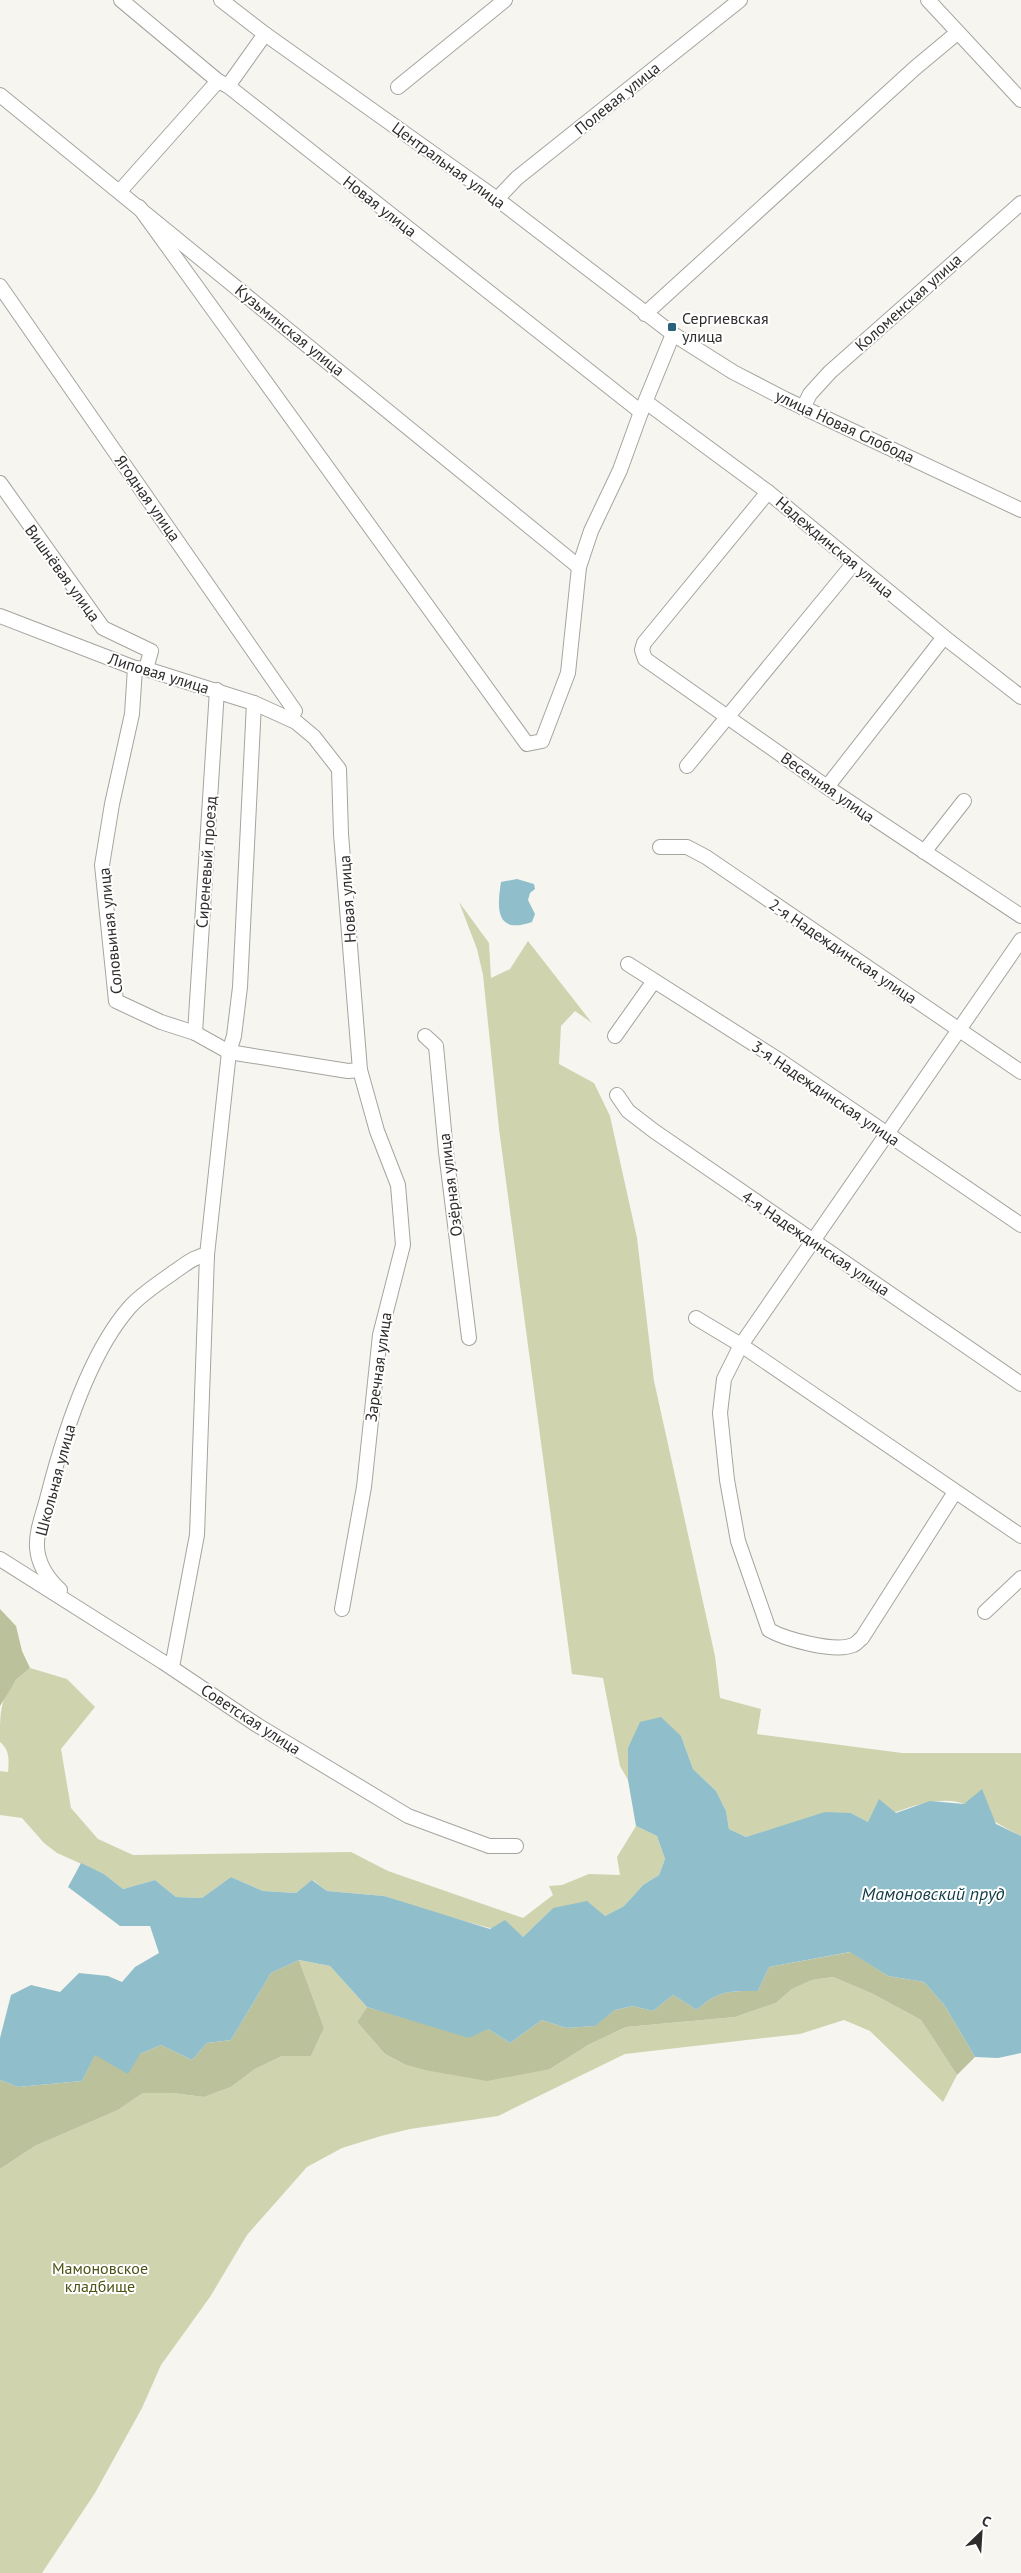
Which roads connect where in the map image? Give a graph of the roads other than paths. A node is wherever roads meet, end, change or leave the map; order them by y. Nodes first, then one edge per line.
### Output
1 (121, 0) edge
2 (221, 0) edge
3 (505, 0) edge
4 (740, 0) edge
5 (928, 0) edge
6 (957, 33) junction
7 (265, 34) junction
8 (223, 83) junction
9 (398, 87) dead end
10 (0, 94) edge
11 (1021, 100) edge
12 (120, 191) junction
13 (497, 199) junction
14 (1021, 202) edge
15 (139, 207) junction
16 (0, 286) edge
17 (644, 314) junction
18 (673, 334) junction
19 (643, 407) junction
20 (802, 408) junction
21 (0, 483) edge
22 (768, 492) junction
23 (1021, 510) edge
24 (854, 563) junction
25 (579, 567) junction
26 (0, 616) edge
27 (944, 637) junction
28 (141, 669) junction
29 (217, 690) junction
30 (1021, 697) edge
31 (254, 703) junction
32 (295, 711) dead end
33 (726, 716) junction
34 (314, 737) joint
35 (687, 766) dead end
36 (827, 787) junction
37 (964, 801) dead end
38 (660, 847) dead end
39 (924, 852) junction
40 (1021, 916) edge
41 (1021, 940) edge
42 (628, 964) dead end
43 (654, 981) junction
44 (959, 1030) junction
45 (195, 1033) junction
46 (425, 1036) dead end
47 (615, 1036) dead end
48 (229, 1052) junction
49 (360, 1070) junction
50 (1021, 1072) edge
51 (617, 1095) dead end
52 (888, 1134) junction
53 (1021, 1225) edge
54 (813, 1239) junction
55 (207, 1256) junction
56 (696, 1318) dead end
57 (469, 1338) dead end
58 (741, 1345) junction
59 (1021, 1384) edge
60 (955, 1492) junction
61 (1021, 1536) edge
62 (0, 1559) edge
63 (1021, 1578) edge
64 (342, 1609) dead end
65 (985, 1612) dead end
66 (94, 1620) junction
67 (172, 1667) junction
68 (516, 1846) dead end

1 - 8 street, Новая улица
2 - 7 street, Центральная улица
3 - 9 street
4 - 13 street, Полевая улица
5 - 6 street
6 - 11 street
6 - 17 street
7 - 8 street
7 - 13 street, Центральная улица
8 - 12 street
8 - 19 street, Новая улица
10 - 12 street, Кузьминская улица
12 - 15 street, Кузьминская улица
13 - 17 street, Центральная улица
14 - 20 street, Коломенская улица
15 - 25 street, Кузьминская улица
15 - 25 street
16 - 32 street, Ягодная улица
17 - 18 street, Центральная улица
18 - 19 street
18 - 20 street, улица Новая Слобода
19 - 22 street, Надеждинская улица
19 - 25 street
20 - 23 street, улица Новая Слобода
21 - 28 street, Вишнёвая улица
22 - 24 street, Надеждинская улица
22 - 33 street, Весенняя улица
24 - 27 street, Надеждинская улица
24 - 33 street
26 - 28 street, Липовая улица
27 - 30 street, Надеждинская улица
27 - 36 street
28 - 29 street, Липовая улица
28 - 45 street, Соловьиная улица
29 - 31 street, Липовая улица
29 - 45 street, Сиреневый проезд
31 - 34 street, Липовая улица
31 - 48 street
33 - 35 street
33 - 36 street, Весенняя улица
34 - 49 street, Новая улица
36 - 39 street, Весенняя улица
37 - 39 street
38 - 44 street, 2-я Надеждинская улица
39 - 40 street, Весенняя улица
41 - 44 street
42 - 43 street, 3-я Надеждинская улица
43 - 47 street
43 - 52 street, 3-я Надеждинская улица
44 - 50 street, 2-я Надеждинская улица
44 - 52 street
45 - 48 street, Соловьиная улица
46 - 57 street, Озёрная улица
48 - 49 street, Соловьиная улица
48 - 55 street
49 - 64 street, Заречная улица
51 - 54 street, 4-я Надеждинская улица
52 - 53 street, 3-я Надеждинская улица
52 - 54 street
54 - 58 street
54 - 59 street, 4-я Надеждинская улица
55 - 66 street, Школьная улица
55 - 67 street
56 - 58 street
58 - 60 street
58 - 60 street
60 - 61 street
62 - 66 street, Советская улица
63 - 65 street
66 - 67 street, Советская улица
67 - 68 street, Советская улица

